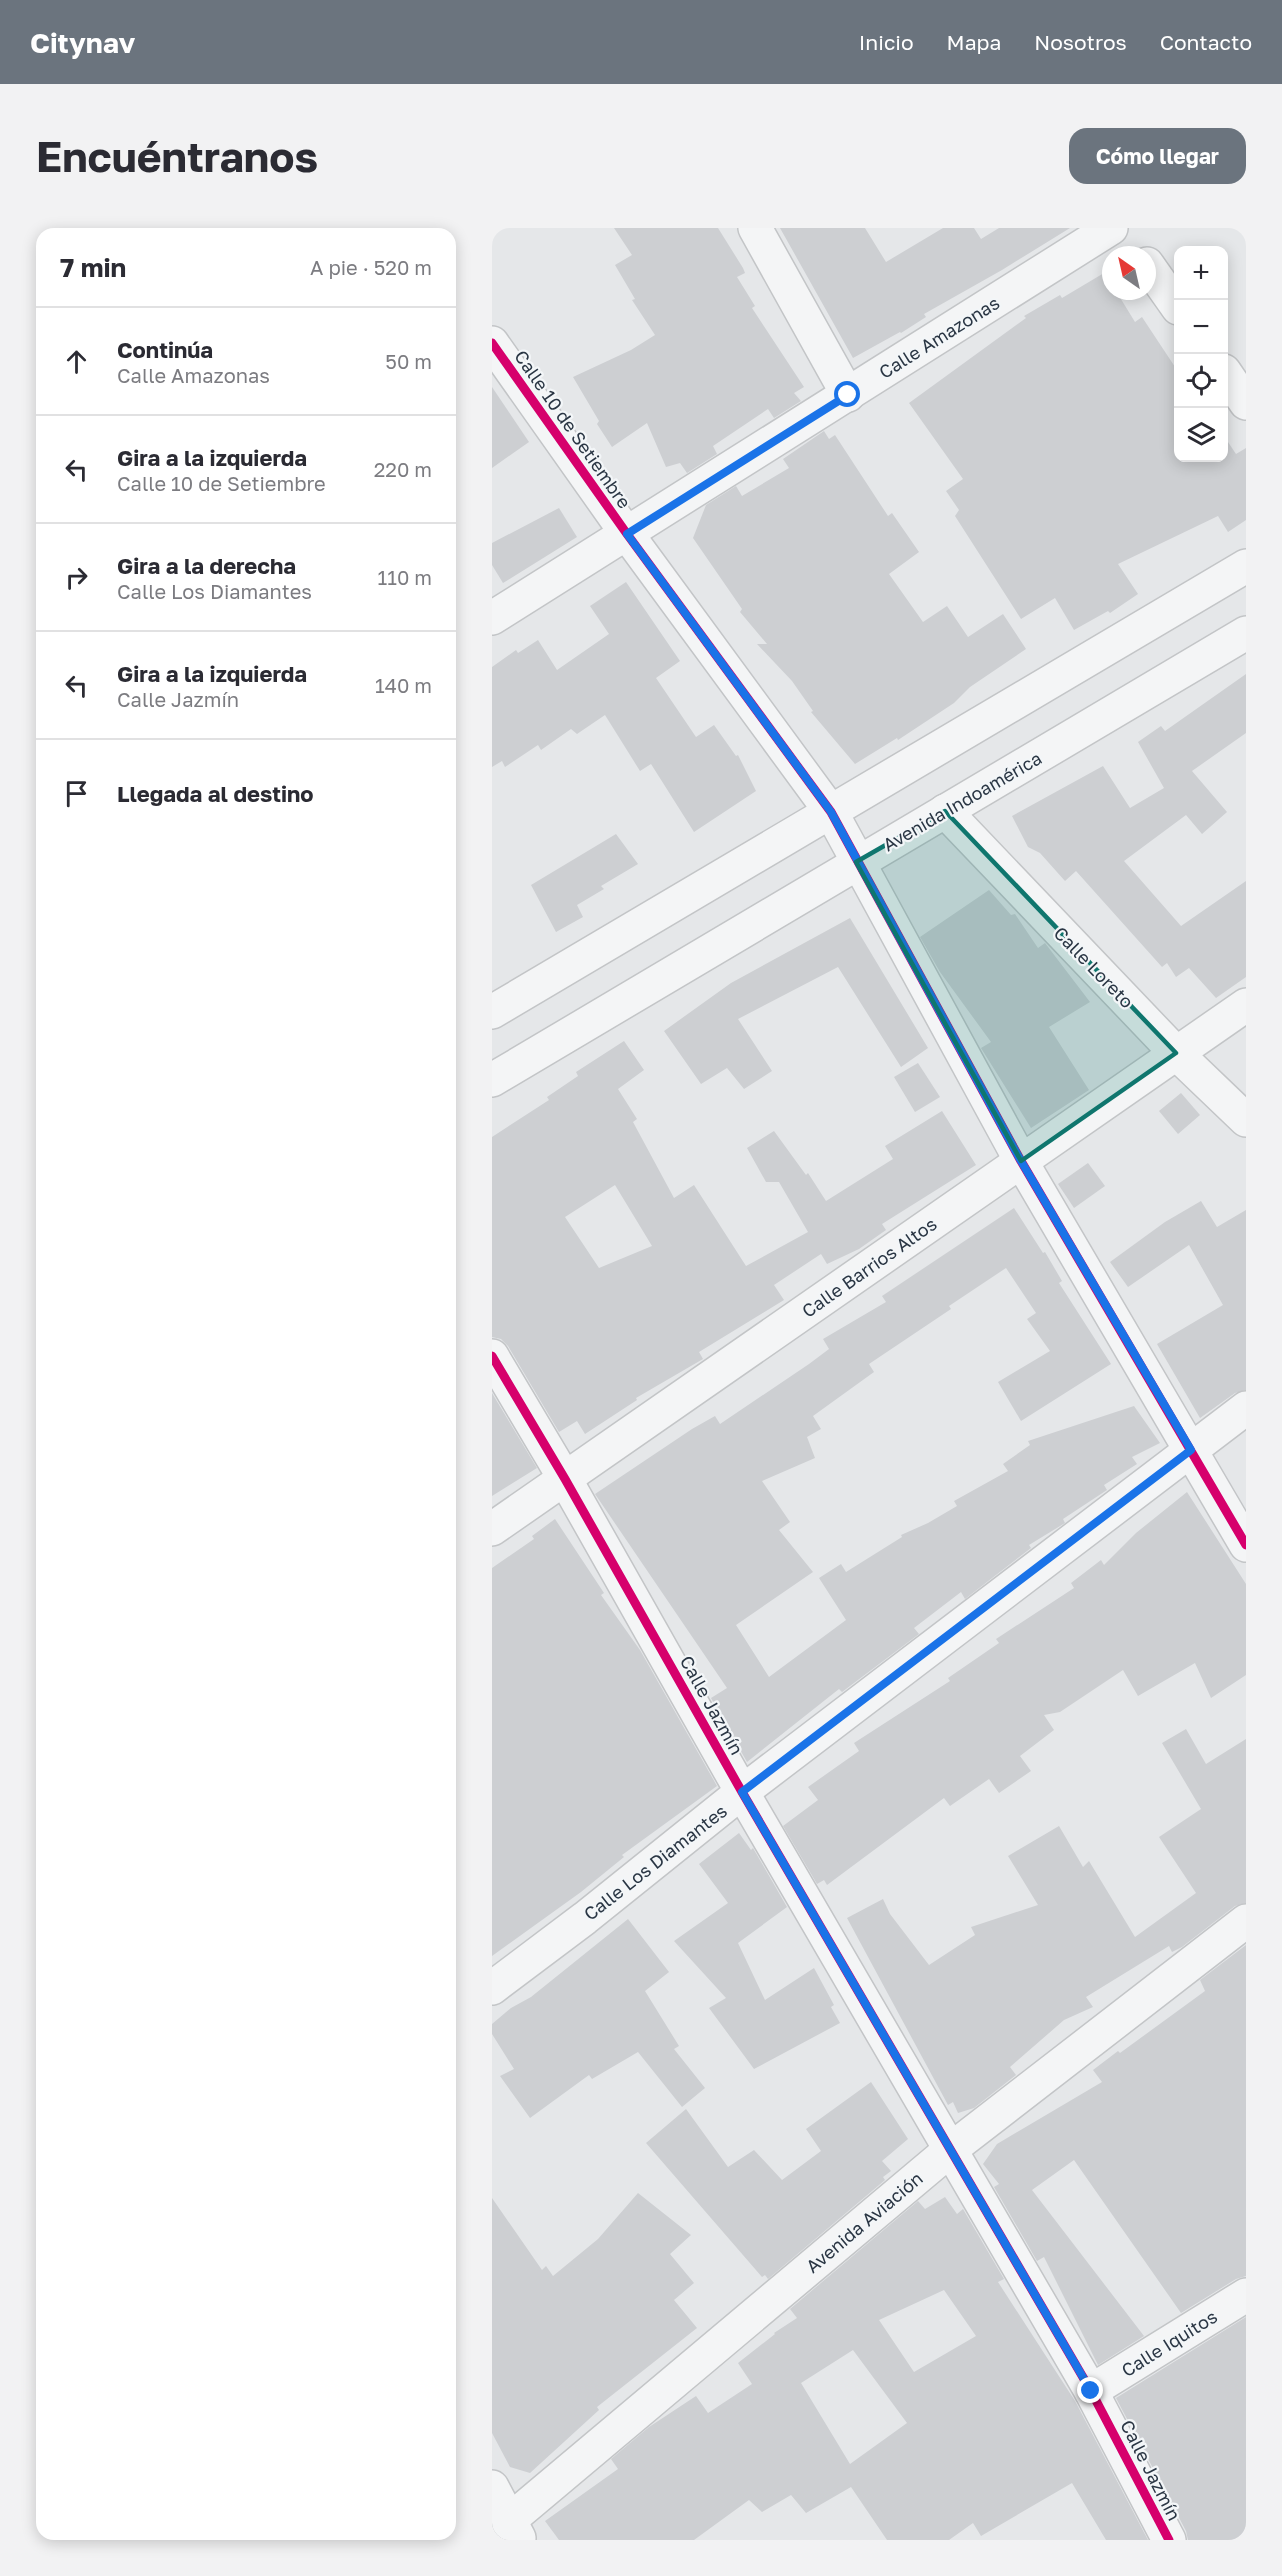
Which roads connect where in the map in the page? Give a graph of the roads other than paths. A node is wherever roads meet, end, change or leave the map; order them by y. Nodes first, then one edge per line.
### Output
1 (755, 228) edge
2 (1111, 228) edge
3 (1121, 228) edge
4 (1134, 246) edge
5 (1156, 276) edge
6 (1174, 301) edge
7 (492, 343) edge
8 (1228, 377) edge
9 (848, 395) junction
10 (1246, 403) edge
11 (627, 534) junction
12 (1246, 566) edge
13 (492, 618) edge
14 (1246, 633) edge
15 (945, 811) junction
16 (831, 812) junction
17 (856, 862) junction
18 (1246, 1005) edge
19 (492, 1012) edge
20 (1176, 1053) junction
21 (492, 1080) edge
22 (1246, 1120) edge
23 (1021, 1161) junction
24 (492, 1356) edge
25 (1246, 1408) edge
26 (1191, 1450) junction
27 (565, 1479) junction
28 (492, 1529) edge
29 (1246, 1545) edge
30 (742, 1792) junction
31 (1246, 1921) edge
32 (492, 1988) edge
33 (950, 2150) junction
34 (1246, 2295) edge
35 (1091, 2391) junction
36 (492, 2487) edge
37 (508, 2531) edge
38 (1168, 2540) edge

1 - 9 street
2 - 9 street, Calle Amazonas
3 - 4 street
5 - 6 street
7 - 11 street, Calle 10 de Setiembre
8 - 10 street
9 - 11 street, Calle Amazonas
11 - 13 street, Calle Amazonas
11 - 16 street, Calle 10 de Setiembre
12 - 16 street
14 - 15 street, Avenida Indoamérica
15 - 17 street, Avenida Indoamérica
15 - 20 street, Calle Loreto
16 - 17 street, Calle 10 de Setiembre
16 - 19 street
17 - 21 street, Avenida Indoamérica
17 - 23 street, Calle 10 de Setiembre
18 - 20 street, Calle Barrios Altos
20 - 22 street, Calle Loreto
20 - 23 street, Calle Barrios Altos
23 - 26 street, Calle 10 de Setiembre
23 - 27 street, Calle Barrios Altos
24 - 27 street, Calle Jazmín
25 - 26 street, Calle Los Diamantes
26 - 29 street, Calle 10 de Setiembre
26 - 30 street, Calle Los Diamantes
27 - 28 street, Calle Barrios Altos
27 - 30 street, Calle Jazmín
30 - 32 street, Calle Los Diamantes
30 - 33 street, Calle Jazmín
31 - 33 street, Avenida Aviación
33 - 35 street, Calle Jazmín
33 - 37 street, Avenida Aviación
34 - 35 street, Calle Iquitos
35 - 38 street, Calle Jazmín
36 - 37 street

